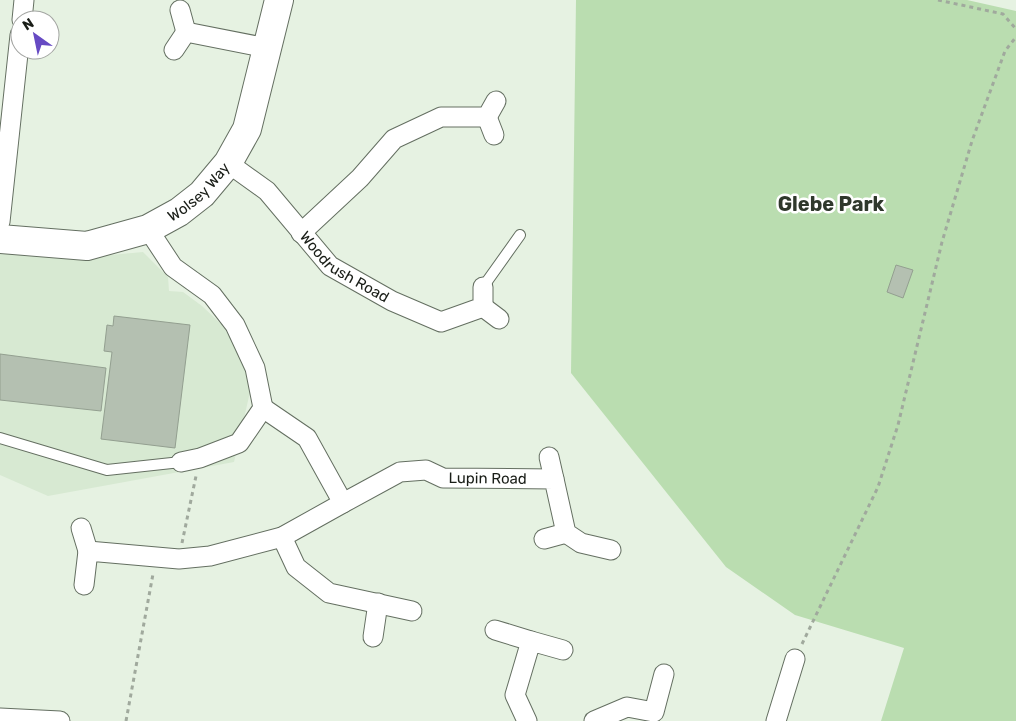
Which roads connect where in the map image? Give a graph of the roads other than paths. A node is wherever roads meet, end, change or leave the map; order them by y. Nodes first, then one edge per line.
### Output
1 (279, 0) edge
2 (180, 10) dead end
3 (186, 32) junction
4 (267, 48) junction
5 (174, 50) dead end
6 (17, 60) edge
7 (494, 135) dead end
8 (228, 163) junction
9 (0, 222) edge
10 (148, 229) junction
11 (301, 232) junction
12 (520, 235) dead end
13 (0, 239) edge
14 (483, 287) joint
15 (483, 307) junction
16 (499, 318) dead end
17 (263, 408) junction
18 (0, 438) edge
19 (549, 457) dead end
20 (181, 462) joint
21 (554, 479) junction
22 (343, 503) junction
23 (80, 528) dead end
24 (566, 532) junction
25 (282, 537) junction
26 (544, 539) dead end
27 (610, 550) dead end
28 (88, 551) junction
29 (84, 585) dead end
30 (378, 603) junction
31 (412, 611) dead end
32 (496, 630) dead end
33 (373, 637) dead end
34 (531, 641) junction
35 (564, 650) dead end
36 (795, 659) road end
37 (664, 674) dead end
38 (0, 718) edge
39 (60, 721) edge
40 (527, 721) edge
41 (594, 721) edge
42 (776, 721) edge

1 - 4 street, Wolsey Way
2 - 3 street
3 - 4 street
3 - 5 street
4 - 8 street, Wolsey Way
6 - 9 street
7 - 11 street
8 - 10 street, Wolsey Way
8 - 11 street, Woodrush Road
10 - 13 street, Wolsey Way
10 - 17 street
11 - 15 street, Woodrush Road
12 - 14 lane
14 - 15 street
15 - 16 street
17 - 20 street
17 - 22 street
18 - 20 lane
19 - 21 street
21 - 22 street, Lupin Road
21 - 24 street
22 - 25 street, Lupin Road
23 - 28 street
24 - 26 street
24 - 27 street
25 - 28 street, Lupin Road
25 - 30 street
28 - 29 street
30 - 31 street
30 - 33 street
32 - 34 street
34 - 35 street
34 - 40 street
36 - 42 street
37 - 41 street
38 - 39 street

